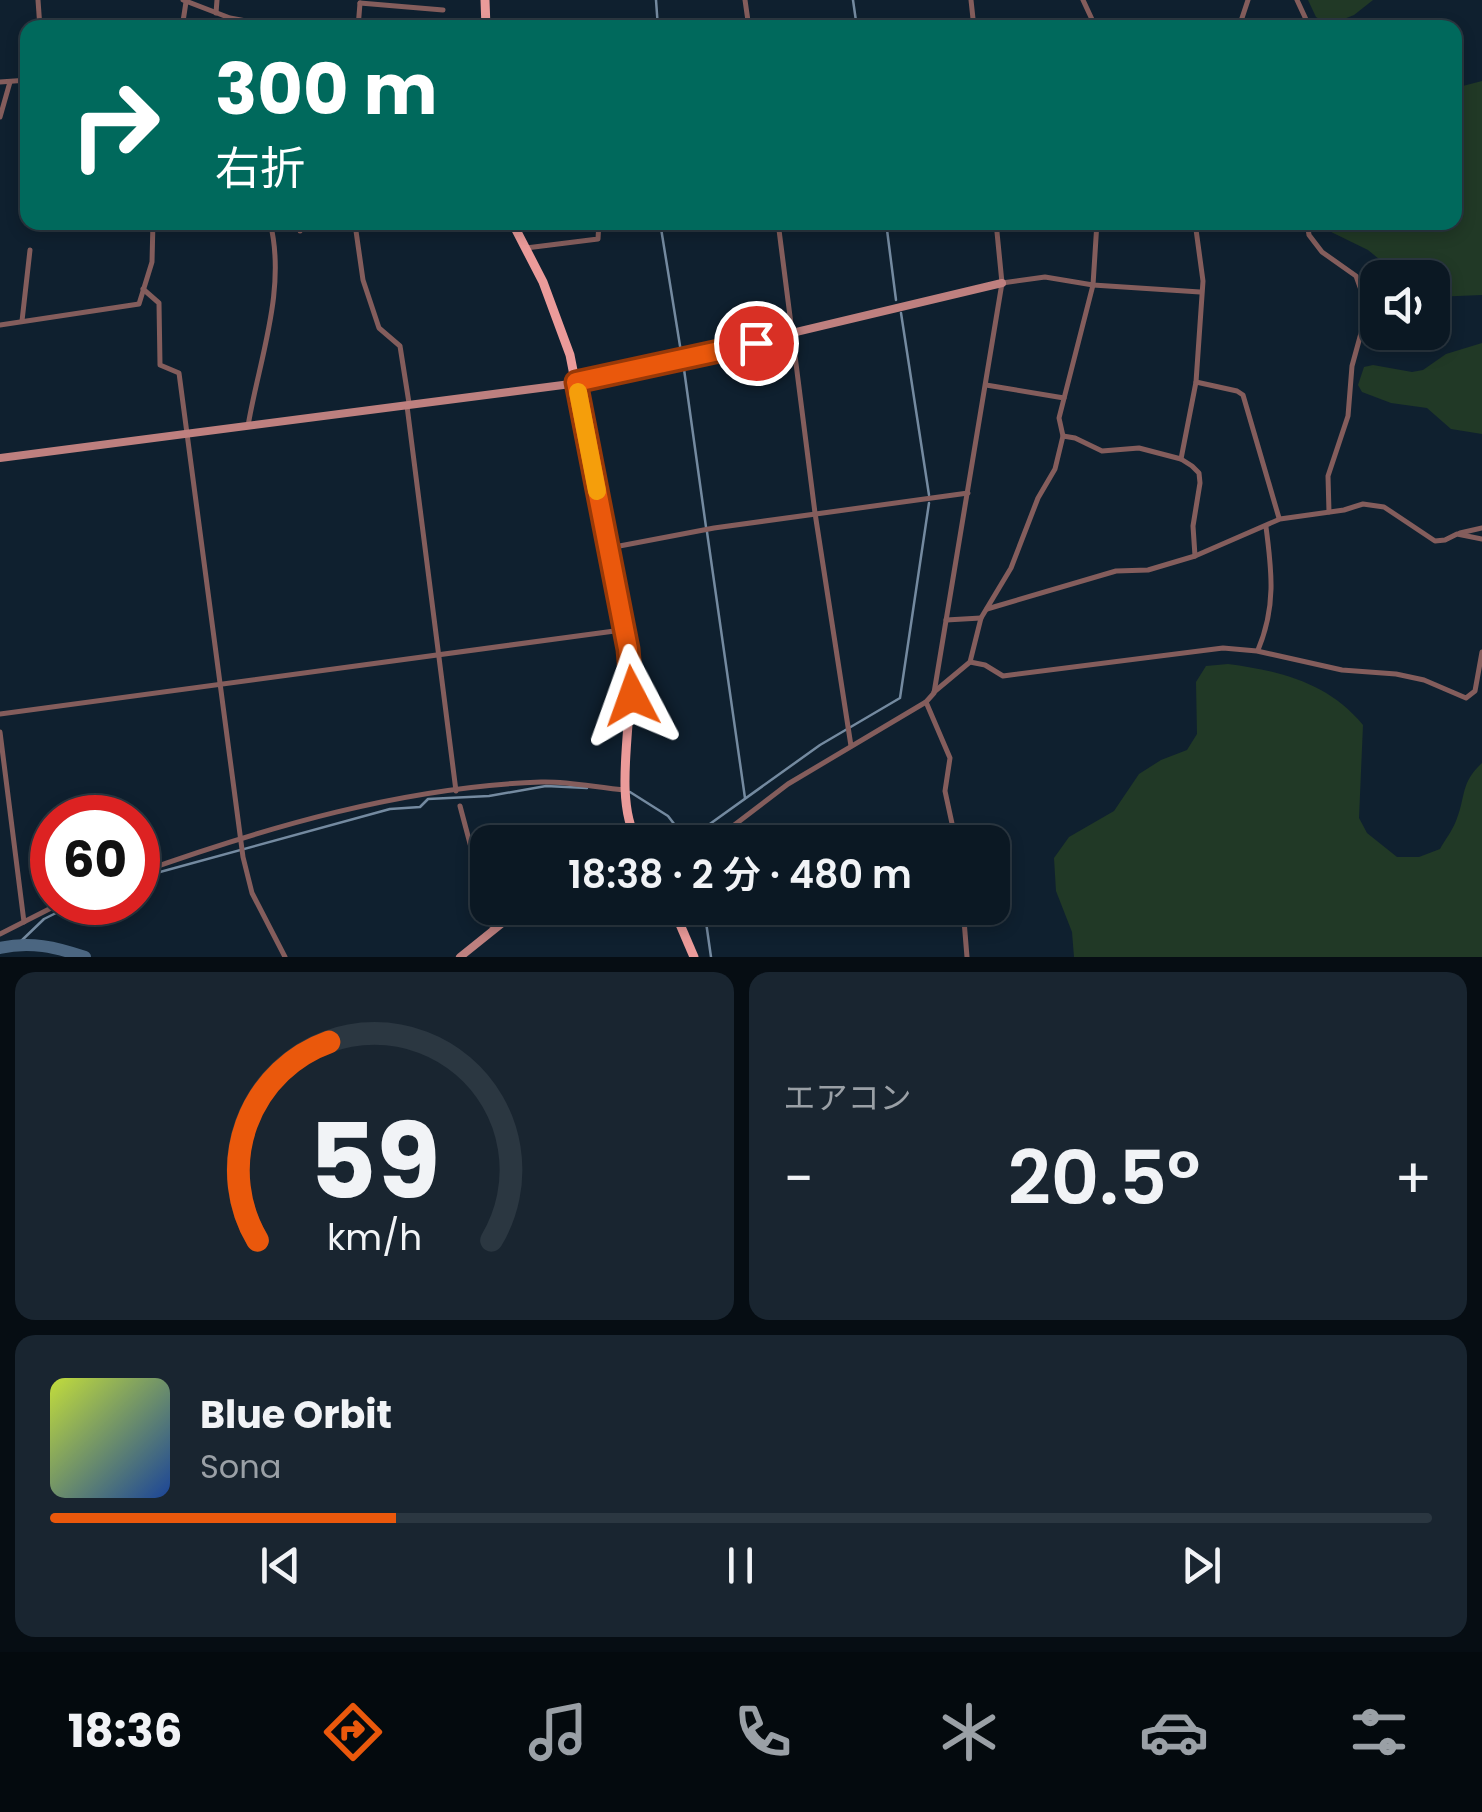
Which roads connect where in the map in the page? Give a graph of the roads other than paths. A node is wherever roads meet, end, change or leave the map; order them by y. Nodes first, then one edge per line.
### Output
1 (217, 0) edge
2 (185, 1) edge
3 (360, 2) edge
4 (444, 10) dead end
5 (216, 13) junction
6 (249, 20) edge
7 (20, 81) edge
8 (0, 82) edge
9 (10, 82) junction
10 (0, 118) edge
11 (153, 230) edge
12 (271, 230) edge
13 (355, 230) edge
14 (516, 230) edge
15 (599, 230) edge
16 (779, 230) edge
17 (997, 230) edge
18 (1096, 230) edge
19 (1196, 230) edge
20 (1308, 230) edge
21 (526, 248) junction
22 (30, 250) dead end
23 (1002, 283) junction
24 (1093, 286) junction
25 (142, 289) junction
26 (1200, 292) junction
27 (22, 322) junction
28 (0, 325) edge
29 (792, 334) junction
30 (576, 382) junction
31 (1196, 382) junction
32 (986, 385) junction
33 (1064, 398) junction
34 (408, 406) junction
35 (248, 426) junction
36 (188, 434) junction
37 (1063, 436) junction
38 (0, 458) edge
39 (1180, 459) junction
40 (968, 493) junction
41 (1328, 512) junction
42 (816, 513) junction
43 (1280, 519) junction
44 (1266, 526) junction
45 (1482, 528) edge
46 (1457, 534) junction
47 (1482, 540) edge
48 (609, 548) junction
49 (1195, 556) junction
50 (987, 609) junction
51 (981, 618) junction
52 (946, 620) junction
53 (625, 630) junction
54 (1257, 651) junction
55 (1482, 652) edge
56 (440, 656) junction
57 (970, 662) junction
58 (219, 684) junction
59 (934, 693) junction
60 (926, 702) junction
61 (0, 714) edge
62 (0, 732) edge
63 (851, 746) junction
64 (626, 790) junction
65 (456, 791) junction
66 (460, 806) dead end
67 (629, 825) edge
68 (734, 825) edge
69 (952, 825) edge
70 (241, 837) junction
71 (160, 865) edge
72 (30, 919) edge
73 (24, 922) junction
74 (499, 925) edge
75 (680, 925) edge
76 (964, 925) edge
77 (493, 930) junction
78 (0, 934) edge
79 (286, 957) edge
80 (460, 957) edge
81 (694, 957) edge
82 (967, 957) edge

1 - 5 street
2 - 5 street
3 - 4 street
5 - 6 street
7 - 9 street
8 - 9 street
9 - 10 street
11 - 25 street
12 - 35 street
13 - 34 street
14 - 21 main road
15 - 21 street
16 - 29 street
17 - 23 street
18 - 24 street
19 - 26 street
20 - 41 street
21 - 30 main road
22 - 27 street
23 - 24 street
23 - 29 street
23 - 32 street
24 - 26 street
24 - 33 street
25 - 27 street
25 - 36 street
26 - 31 street
27 - 28 street
29 - 30 street
29 - 42 street
30 - 34 street
30 - 48 main road
31 - 39 street
31 - 43 street
32 - 33 street
32 - 40 street
33 - 37 street
34 - 35 street
34 - 56 street
35 - 36 street
36 - 38 street
36 - 58 street
37 - 39 street
37 - 50 street
39 - 49 street
40 - 42 street
40 - 52 street
41 - 43 street
41 - 46 street
42 - 48 street
42 - 63 street
43 - 44 street
44 - 49 street
44 - 54 street
45 - 46 street
46 - 47 street
48 - 53 main road
49 - 50 street
50 - 51 street
51 - 52 street
51 - 57 street
52 - 59 street
53 - 56 street
53 - 64 main road
54 - 55 street
54 - 57 street
56 - 58 street
56 - 65 street
57 - 59 street
58 - 61 street
58 - 70 street
59 - 60 street
60 - 63 street
60 - 69 street
62 - 73 street
63 - 68 street
64 - 65 street
64 - 67 main road
65 - 70 street
66 - 77 street
70 - 71 street
70 - 79 street
72 - 73 street
73 - 78 street
74 - 77 street
75 - 81 main road
76 - 82 street
77 - 80 street

